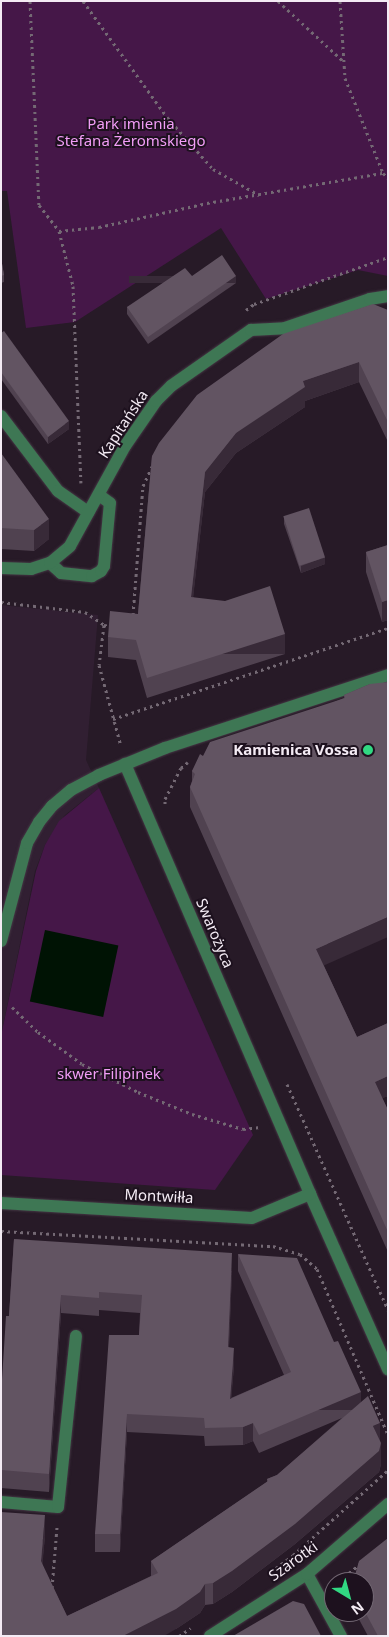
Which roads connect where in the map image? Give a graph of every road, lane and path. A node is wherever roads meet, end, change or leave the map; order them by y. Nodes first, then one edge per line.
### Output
1 (30, 1) edge
2 (83, 1) edge
3 (278, 1) edge
4 (340, 1) edge
5 (343, 62) junction
6 (383, 173) junction
7 (388, 178) edge
8 (260, 195) junction
9 (59, 231) junction
10 (388, 296) edge
11 (1, 416) edge
12 (156, 458) edge
13 (81, 484) dead end
14 (99, 495) junction
15 (88, 512) junction
16 (50, 563) junction
17 (1, 568) edge
18 (1, 602) edge
19 (132, 619) edge
20 (104, 625) junction
21 (113, 626) edge
22 (388, 628) edge
23 (388, 675) edge
24 (113, 719) junction
25 (197, 759) edge
26 (125, 764) junction
27 (165, 810) dead end
28 (1, 941) edge
29 (12, 1007) dead end
30 (286, 1083) dead end
31 (302, 1119) junction
32 (280, 1124) junction
33 (310, 1194) junction
34 (1, 1204) edge
35 (1, 1231) edge
36 (388, 1310) edge
37 (76, 1336) dead end
38 (388, 1369) edge
39 (388, 1435) edge
40 (388, 1470) edge
41 (1, 1502) edge
42 (388, 1504) edge
43 (58, 1507) junction
44 (366, 1559) edge
45 (350, 1572) edge
46 (269, 1573) dead end
47 (307, 1574) junction
48 (52, 1590) edge
49 (196, 1625) dead end
50 (179, 1636) edge
51 (210, 1636) edge
52 (341, 1636) edge

1 - 9 path
2 - 8 path
3 - 5 path
4 - 5 path
5 - 6 path
6 - 7 path
6 - 8 path
8 - 9 path
9 - 13 path
10 - 14 street, Kapitańska
11 - 15 street
12 - 19 path
14 - 15 street, Kapitańska
14 - 16 street
15 - 16 street, Kapitańska
16 - 17 street, Kapitańska
18 - 20 path
20 - 21 path
20 - 24 path
22 - 24 path
23 - 26 street
24 - 26 path
25 - 27 path
26 - 28 street
26 - 32 street, Swarożyca
29 - 32 path
30 - 31 path
31 - 32 path
31 - 36 path
32 - 33 street, Swarożyca
33 - 34 street, Montwiłła
33 - 38 street, Swarożyca
35 - 39 path
37 - 43 street
40 - 46 path
41 - 43 street
42 - 47 street, Szarotki
43 - 48 path
44 - 45 path
47 - 51 street, Szarotki
47 - 52 street
49 - 50 path

